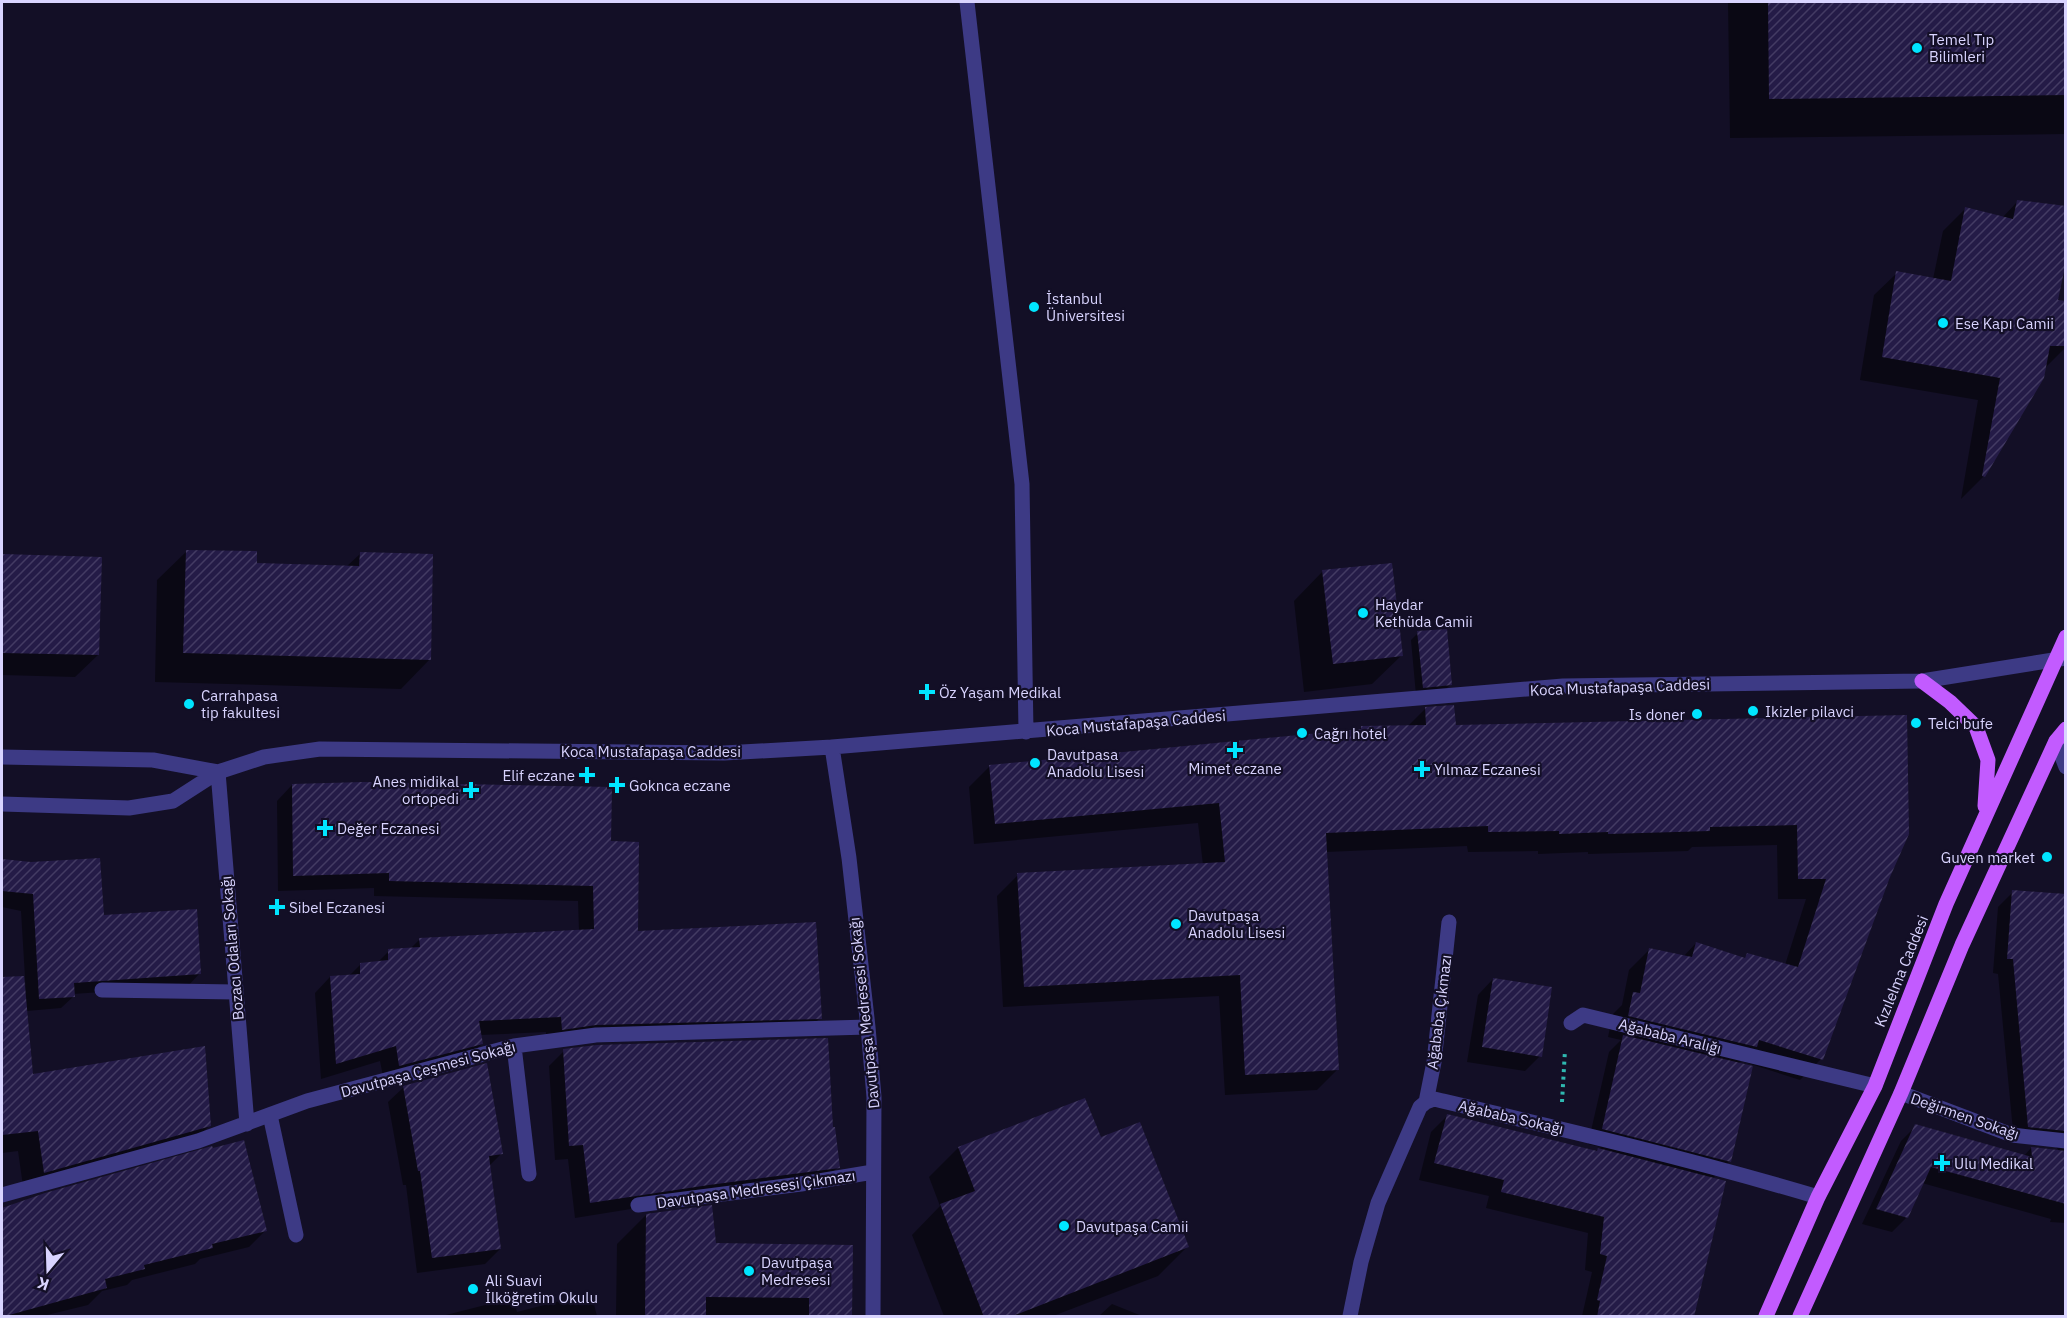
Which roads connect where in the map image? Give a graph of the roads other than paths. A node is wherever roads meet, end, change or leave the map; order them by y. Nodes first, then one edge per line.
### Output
1 (968, 2) edge
2 (2066, 638) edge
3 (2060, 659) edge
4 (1922, 681) junction
5 (1026, 732) junction
6 (2061, 735) edge
7 (832, 747) junction
8 (2, 757) edge
9 (2066, 767) edge
10 (218, 772) junction
11 (2, 804) edge
12 (1984, 818) junction
13 (1449, 922) dead end
14 (102, 990) dead end
15 (236, 992) junction
16 (1571, 1023) road end
17 (868, 1026) junction
18 (514, 1046) junction
19 (1875, 1086) junction
20 (1901, 1093) junction
21 (1426, 1102) junction
22 (270, 1115) junction
23 (247, 1124) junction
24 (2066, 1141) edge
25 (873, 1172) junction
26 (529, 1174) dead end
27 (2, 1195) edge
28 (1818, 1197) junction
29 (638, 1205) dead end
30 (296, 1235) dead end
31 (873, 1317) edge
32 (1350, 1317) edge
33 (1766, 1317) edge
34 (1800, 1317) edge

1 - 5 street
2 - 3 main road, Kızılelma Caddesi
3 - 4 street, Koca Mustafapaşa Caddesi
3 - 12 main road, Kızılelma Caddesi
4 - 5 street, Koca Mustafapaşa Caddesi
4 - 12 main road
5 - 7 street, Koca Mustafapaşa Caddesi
6 - 9 street
6 - 20 main road
7 - 10 street, Koca Mustafapaşa Caddesi
7 - 17 street, Davutpaşa Medresesi Sokağı
8 - 10 street, Koca Mustafapaşa Caddesi
10 - 11 street, Koca Mustafapaşa Caddesi
10 - 15 street, Bozacı Odaları Sokağı
12 - 19 main road, Kızılelma Caddesi
13 - 21 street, Ağababa Çıkmazı
14 - 15 street
15 - 23 street, Bozacı Odaları Sokağı
16 - 19 street, Ağababa Aralığı
17 - 18 street, Davutpaşa Çeşmesi Sokağı
17 - 25 street, Davutpaşa Medresesi Sokağı
18 - 22 street, Davutpaşa Çeşmesi Sokağı
18 - 26 street
19 - 28 main road, Kızılelma Caddesi
20 - 24 street, Değirmen Sokağı
20 - 34 main road
21 - 28 street, Ağababa Sokağı
21 - 32 street
22 - 23 street, Davutpaşa Çeşmesi Sokağı
22 - 30 street
23 - 27 street, Davutpaşa Çeşmesi Sokağı
25 - 29 street, Davutpaşa Medresesi Çıkmazı
25 - 31 street, Davutpaşa Medresesi Sokağı
28 - 33 main road, Kızılelma Caddesi

